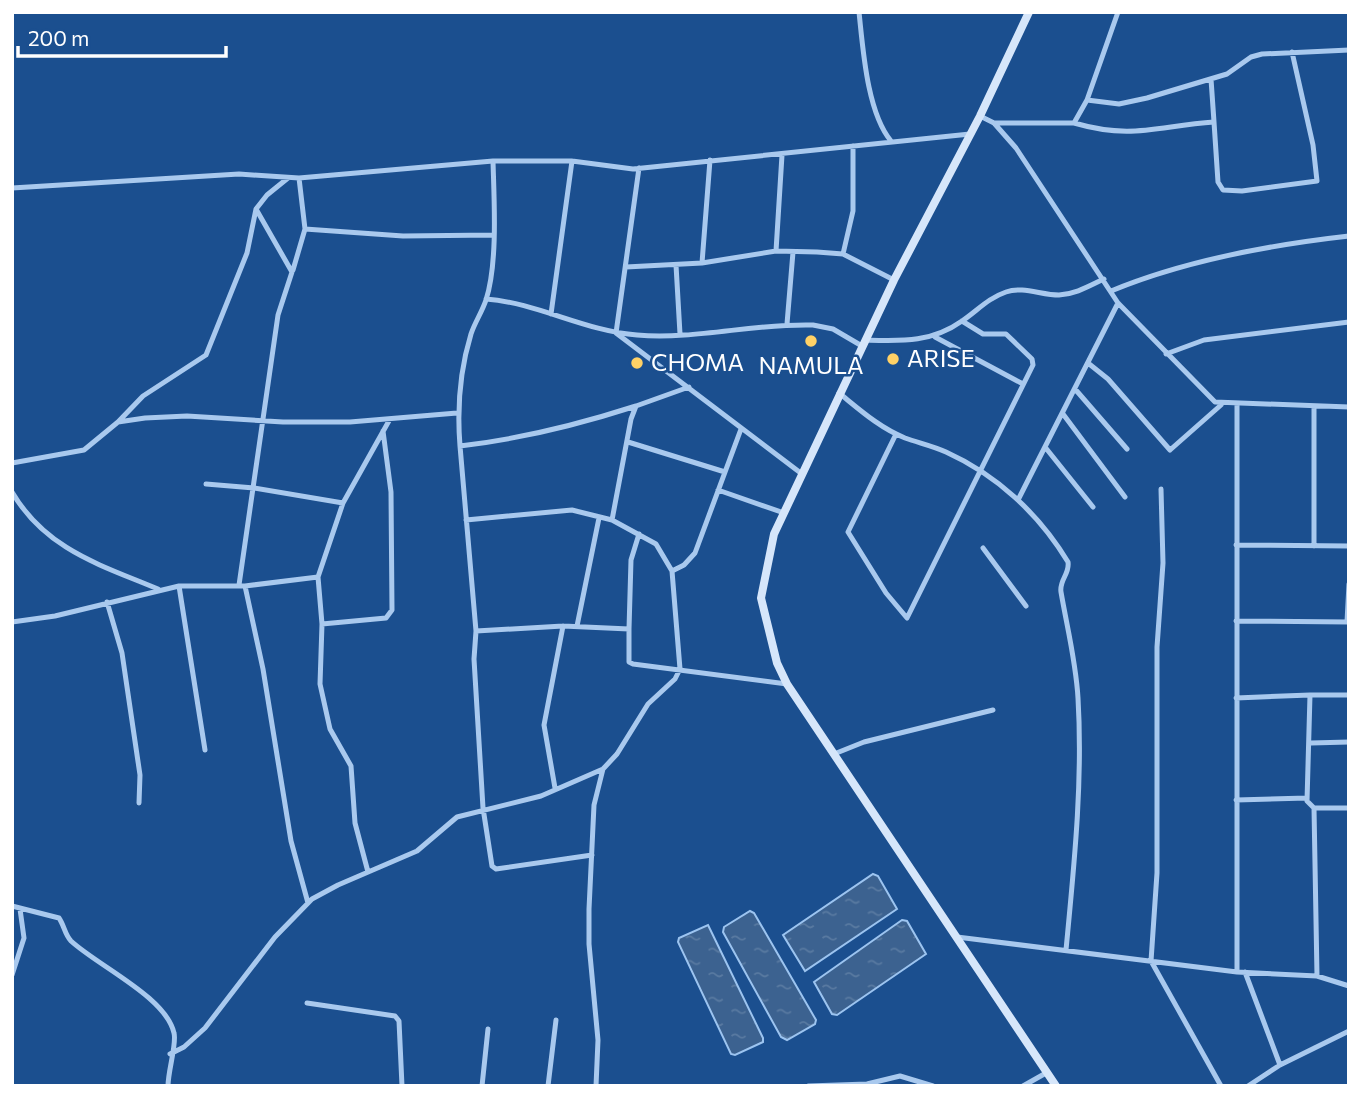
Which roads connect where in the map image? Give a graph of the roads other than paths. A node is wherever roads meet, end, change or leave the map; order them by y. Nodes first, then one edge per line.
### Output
1 (859, 12) edge
2 (1029, 12) edge
3 (1118, 12) edge
4 (1349, 50) edge
5 (1292, 52) junction
6 (1211, 79) junction
7 (1087, 100) junction
8 (979, 116) junction
9 (1214, 122) junction
10 (993, 123) junction
11 (1074, 123) junction
12 (970, 134) junction
13 (891, 141) junction
14 (853, 146) junction
15 (782, 155) junction
16 (493, 160) junction
17 (710, 160) junction
18 (572, 161) junction
19 (639, 168) junction
20 (288, 178) junction
21 (299, 178) junction
22 (12, 188) edge
23 (256, 209) junction
24 (305, 229) junction
25 (493, 235) junction
26 (1349, 236) edge
27 (776, 251) junction
28 (793, 252) junction
29 (843, 254) junction
30 (702, 263) junction
31 (676, 265) junction
32 (626, 267) junction
33 (292, 272) junction
34 (1104, 279) junction
35 (894, 280) junction
36 (1111, 291) junction
37 (486, 299) junction
38 (1118, 303) junction
39 (551, 314) junction
40 (962, 321) junction
41 (1349, 322) edge
42 (787, 324) junction
43 (617, 332) junction
44 (680, 334) junction
45 (936, 337) junction
46 (863, 343) junction
47 (1166, 354) junction
48 (1088, 363) junction
49 (1023, 384) junction
50 (690, 387) junction
51 (1075, 389) junction
52 (839, 393) junction
53 (1222, 405) junction
54 (1237, 405) junction
55 (636, 406) junction
56 (1314, 407) junction
57 (1349, 407) edge
58 (457, 413) junction
59 (1063, 414) junction
60 (390, 419) junction
61 (265, 421) junction
62 (118, 422) junction
63 (741, 429) junction
64 (383, 431) junction
65 (896, 434) junction
66 (628, 442) junction
67 (460, 446) junction
68 (1045, 447) junction
69 (1127, 449) dead end
70 (12, 463) edge
71 (725, 472) junction
72 (981, 472) junction
73 (802, 474) junction
74 (206, 484) dead end
75 (254, 488) junction
76 (1161, 489) dead end
77 (718, 491) junction
78 (12, 492) edge
79 (1125, 497) dead end
80 (1019, 498) junction
81 (343, 503) junction
82 (1094, 507) dead end
83 (784, 513) junction
84 (599, 518) junction
85 (466, 520) junction
86 (612, 520) junction
87 (639, 534) junction
88 (1236, 545) junction
89 (1314, 546) junction
90 (1349, 546) edge
91 (983, 548) dead end
92 (672, 571) junction
93 (318, 577) junction
94 (1349, 584) edge
95 (179, 586) junction
96 (242, 586) junction
97 (159, 589) junction
98 (107, 602) junction
99 (1026, 606) dead end
100 (1236, 621) junction
101 (12, 622) edge
102 (1348, 622) edge
103 (322, 624) junction
104 (563, 626) junction
105 (577, 626) junction
106 (629, 629) junction
107 (476, 631) junction
108 (680, 669) junction
109 (787, 684) junction
110 (1310, 695) junction
111 (1349, 695) edge
112 (1236, 698) junction
113 (993, 710) dead end
114 (1349, 742) edge
115 (1311, 743) junction
116 (205, 750) dead end
117 (834, 754) junction
118 (603, 769) junction
119 (555, 788) junction
120 (1307, 798) junction
121 (1236, 800) junction
122 (139, 803) dead end
123 (483, 808) junction
124 (1314, 808) junction
125 (1349, 808) edge
126 (592, 855) junction
127 (368, 872) junction
128 (308, 903) junction
129 (12, 905) edge
130 (20, 909) junction
131 (954, 936) junction
132 (1066, 950) junction
133 (1151, 961) junction
134 (1237, 972) junction
135 (1245, 972) junction
136 (12, 975) edge
137 (1317, 976) junction
138 (1349, 986) edge
139 (307, 1003) dead end
140 (556, 1020) dead end
141 (488, 1029) dead end
142 (1349, 1031) edge
143 (170, 1054) junction
144 (1280, 1065) junction
145 (1046, 1073) junction
146 (168, 1086) edge
147 (402, 1086) edge
148 (482, 1086) edge
149 (548, 1086) edge
150 (596, 1086) edge
151 (808, 1086) edge
152 (933, 1086) edge
153 (1023, 1086) edge
154 (1056, 1086) edge
155 (1221, 1086) edge
156 (1248, 1086) edge

1 - 13 street
2 - 8 street
3 - 7 street
4 - 5 street
5 - 6 street
5 - 9 street
6 - 7 street
6 - 9 street
7 - 11 street
8 - 10 street
8 - 12 street
9 - 11 street
10 - 11 street
10 - 34 street
12 - 13 street
12 - 35 street
13 - 14 street
14 - 15 street
14 - 29 street
15 - 17 street
15 - 27 street
16 - 18 street
16 - 21 street
16 - 25 street
17 - 19 street
17 - 30 street
18 - 19 street
18 - 39 street
19 - 32 street
20 - 21 street
20 - 22 street
20 - 23 street
21 - 24 street
23 - 33 street
23 - 62 street
24 - 25 street
24 - 33 street
25 - 37 street
26 - 36 street
27 - 28 street
27 - 30 street
28 - 29 street
28 - 42 street
29 - 35 street
30 - 31 street
31 - 32 street
31 - 44 street
32 - 43 street
33 - 61 street
34 - 36 street
34 - 40 street
35 - 46 street
36 - 38 street
37 - 39 street
37 - 58 street
38 - 47 street
38 - 48 street
39 - 43 street
40 - 45 street
40 - 49 street
41 - 47 street
42 - 44 street
42 - 46 street
43 - 44 street
43 - 50 street
45 - 46 street
45 - 49 street
46 - 52 street
47 - 53 street
48 - 51 street
48 - 53 street
49 - 72 street
50 - 55 street
50 - 63 street
51 - 59 street
51 - 69 street
52 - 65 street
52 - 73 street
53 - 54 street
54 - 56 street
54 - 88 street
55 - 66 street
55 - 67 street
56 - 57 street
56 - 89 street
58 - 60 street
58 - 67 street
59 - 68 street
59 - 79 street
60 - 61 street
60 - 64 street
61 - 62 street
61 - 75 street
62 - 70 street
63 - 71 street
63 - 73 street
64 - 81 street
64 - 103 street
65 - 72 street
65 - 72 street
66 - 71 street
66 - 86 street
67 - 85 street
68 - 80 street
68 - 82 street
71 - 77 street
72 - 80 street
73 - 83 street
74 - 75 street
75 - 81 street
75 - 96 street
76 - 133 street
77 - 83 street
77 - 92 street
78 - 97 street
80 - 132 street
81 - 93 street
83 - 109 street
84 - 85 street
84 - 86 street
84 - 105 street
85 - 107 street
86 - 87 street
87 - 92 street
87 - 106 street
88 - 89 street
88 - 100 street
89 - 90 street
91 - 99 street
92 - 108 street
93 - 96 street
93 - 103 street
94 - 102 street
95 - 96 street
95 - 97 street
95 - 116 street
96 - 128 street
97 - 98 street
98 - 101 street
98 - 122 street
100 - 102 street
100 - 112 street
103 - 127 street
104 - 105 street
104 - 107 street
104 - 119 street
105 - 106 street
106 - 108 street
107 - 123 street
108 - 109 street
108 - 118 street
109 - 117 street
110 - 111 street
110 - 112 street
110 - 115 street
112 - 121 street
113 - 117 street
114 - 115 street
115 - 120 street
117 - 131 street
118 - 119 street
118 - 126 street
119 - 123 street
120 - 121 street
120 - 124 street
121 - 134 street
123 - 126 street
123 - 127 street
124 - 125 street
124 - 137 street
126 - 150 street
127 - 128 street
128 - 143 street
129 - 130 street
130 - 136 street
130 - 143 street
131 - 132 street
131 - 145 street
132 - 133 street
133 - 134 street
133 - 155 street
134 - 135 street
135 - 137 street
135 - 144 street
137 - 138 street
139 - 147 street
140 - 149 street
141 - 148 street
142 - 144 street
143 - 146 street
144 - 156 street
145 - 153 street
145 - 154 street
151 - 152 street

